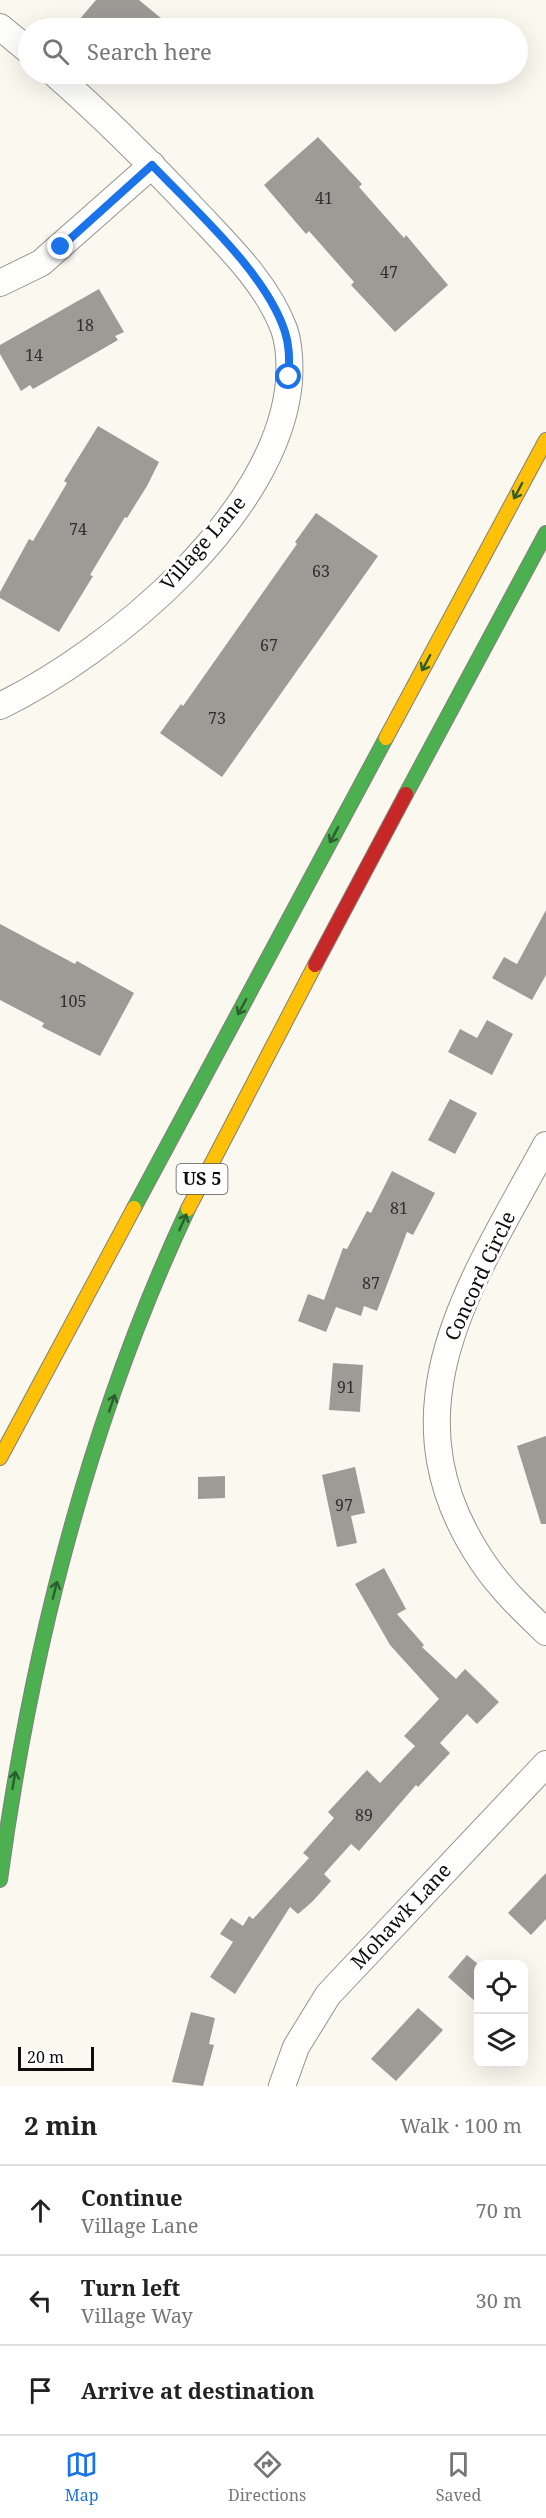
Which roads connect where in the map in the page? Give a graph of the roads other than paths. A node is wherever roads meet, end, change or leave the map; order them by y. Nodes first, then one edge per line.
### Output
1 (0, 27) edge
2 (18, 42) edge
3 (66, 84) edge
4 (152, 165) junction
5 (0, 283) edge
6 (546, 440) edge
7 (546, 533) edge
8 (0, 706) edge
9 (546, 1145) edge
10 (0, 1458) edge
11 (546, 1632) edge
12 (546, 1764) edge
13 (0, 1880) edge
14 (282, 2086) edge

1 - 2 street
3 - 4 street, Village Lane
4 - 5 street
4 - 8 street, Village Lane
6 -> 10 highway, US 5
13 -> 7 highway, US 5
9 - 11 street, Concord Circle
12 - 14 street, Mohawk Lane

